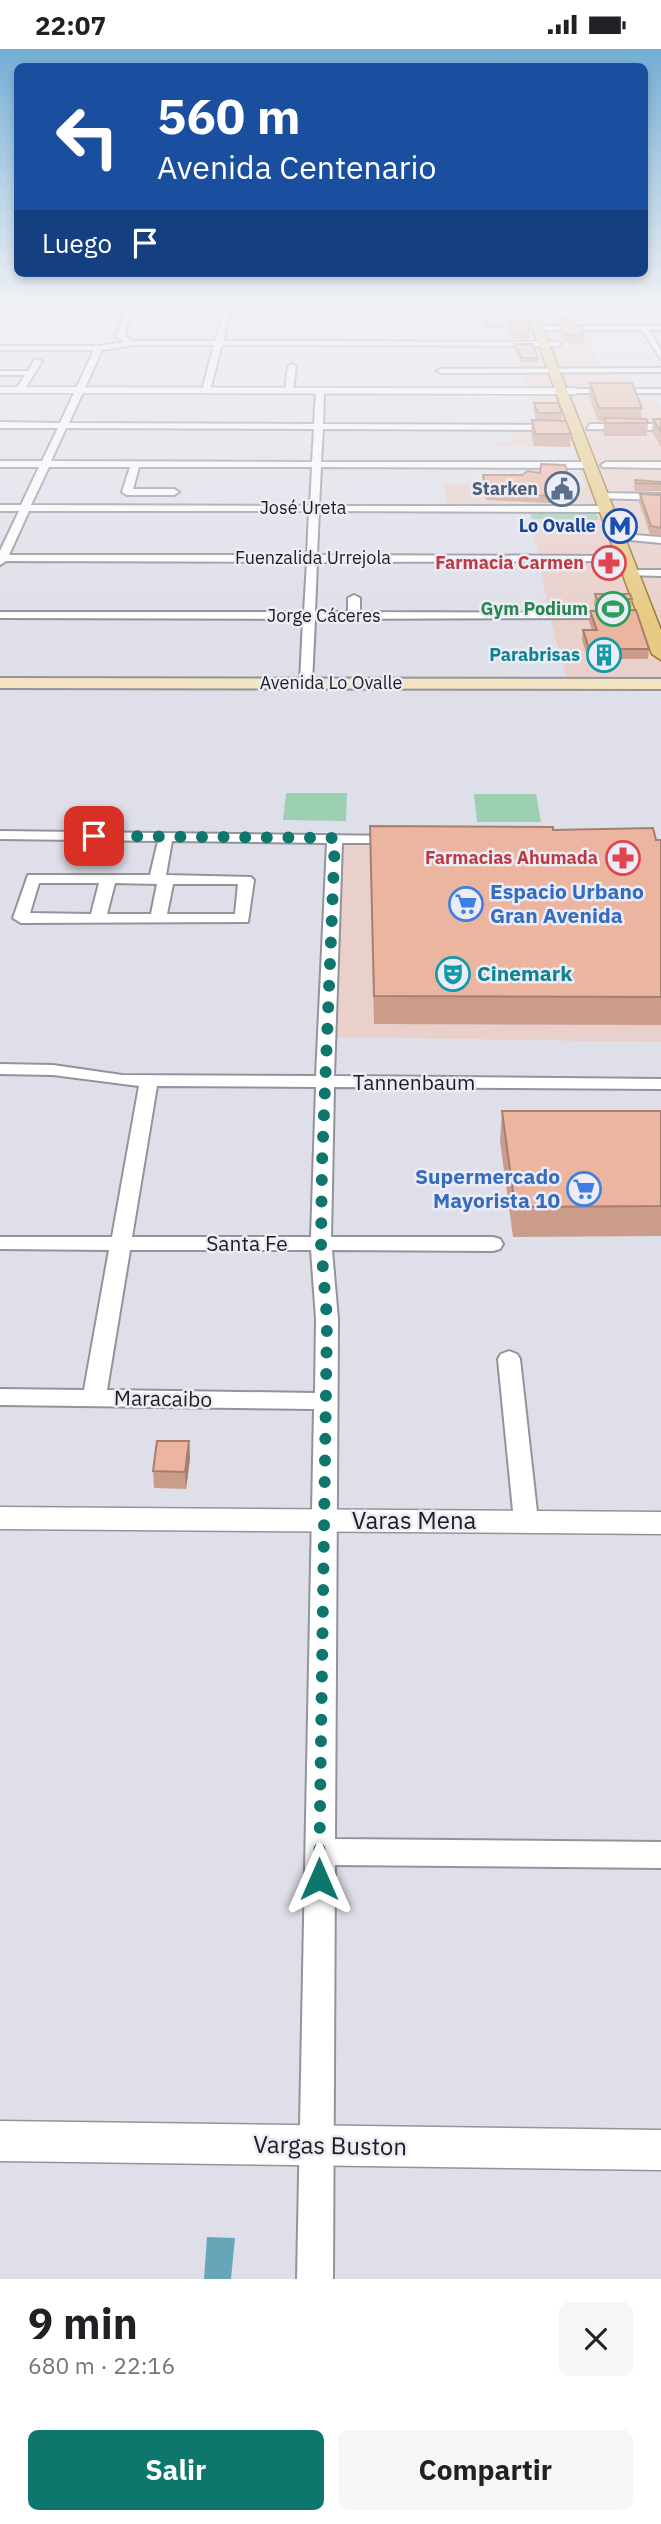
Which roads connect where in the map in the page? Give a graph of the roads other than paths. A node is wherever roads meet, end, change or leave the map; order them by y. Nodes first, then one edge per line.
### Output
1 (71, 412) edge
2 (318, 412) edge
3 (574, 412) edge
4 (580, 412) edge
5 (0, 425) edge
6 (64, 426) junction
7 (317, 426) junction
8 (583, 427) junction
9 (661, 427) edge
10 (133, 461) junction
11 (0, 464) edge
12 (46, 464) junction
13 (316, 464) junction
14 (600, 464) junction
15 (661, 465) edge
16 (177, 478) junction
17 (661, 496) edge
18 (609, 501) junction
19 (0, 508) edge
20 (25, 508) junction
21 (170, 508) junction
22 (316, 508) junction
23 (634, 538) junction
24 (661, 540) edge
25 (313, 558) junction
26 (1, 559) edge
27 (641, 569) edge
28 (354, 598) dead end
29 (656, 613) edge
30 (0, 615) edge
31 (309, 616) junction
32 (354, 616) junction
33 (661, 654) edge
34 (0, 683) edge
35 (306, 683) junction
36 (661, 684) edge
37 (0, 835) edge
38 (166, 837) junction
39 (335, 838) junction
40 (409, 839) edge
41 (108, 879) junction
42 (162, 879) junction
43 (98, 918) junction
44 (158, 919) junction
45 (0, 1069) edge
46 (149, 1080) junction
47 (325, 1082) junction
48 (661, 1084) edge
49 (0, 1243) edge
50 (120, 1243) junction
51 (321, 1244) junction
52 (493, 1244) dead end
53 (509, 1359) dead end
54 (0, 1397) edge
55 (94, 1398) junction
56 (325, 1401) junction
57 (0, 1518) edge
58 (323, 1521) junction
59 (526, 1521) junction
60 (661, 1523) edge
61 (319, 1852) junction
62 (661, 1856) edge
63 (0, 2141) edge
64 (316, 2146) junction
65 (661, 2150) edge
66 (315, 2279) edge

1 - 6 street
2 - 7 street
3 - 8 main road
4 - 8 main road
5 - 6 street
6 - 7 street
6 - 12 street
7 - 8 street
7 - 13 street
8 - 9 street
8 - 14 main road
10 - 12 street
10 - 16 street
10 - 16 street
11 - 12 street
12 - 20 street
13 - 14 street
13 - 16 street
13 - 22 street
14 - 15 street
14 - 18 main road
16 - 21 street
17 - 18 street, José Ureta
18 - 22 street, José Ureta
18 - 23 main road
18 - 27 main road
19 - 20 street, José Ureta
20 - 21 street, José Ureta
20 - 26 street
21 - 22 street, José Ureta
22 - 25 street
23 - 24 street
23 - 27 main road
25 - 26 street, Fuenzalida Urrejola
25 - 27 street, Fuenzalida Urrejola
25 - 31 street
27 - 29 main road
28 - 32 street
29 - 32 street, Jorge Cáceres
29 - 33 main road
30 - 31 street, Jorge Cáceres
31 - 32 street, Jorge Cáceres
31 - 35 street
34 - 35 main road, Avenida Lo Ovalle
35 - 36 main road, Avenida Lo Ovalle
37 - 38 street
38 - 39 street
38 - 42 street
39 - 40 street
39 - 47 street
41 - 42 street
41 - 43 street
41 - 43 street
42 - 44 street
42 - 44 street
43 - 44 street
45 - 46 street, Tannenbaum
46 - 47 street, Tannenbaum
46 - 50 street
47 - 48 street, Tannenbaum
47 - 51 street
49 - 50 street, Santa Fe
50 - 51 street, Santa Fe
50 - 55 street
51 - 52 street, Santa Fe
51 - 56 street
53 - 59 street
54 - 55 street, Maracaibo
55 - 56 street, Maracaibo
56 - 58 street
57 - 58 street, Varas Mena
58 - 59 street, Varas Mena
58 - 61 street
59 - 60 street, Varas Mena
61 - 62 street
61 - 64 street
63 - 64 street, Vargas Buston
64 - 65 street, Vargas Buston
64 - 66 street

